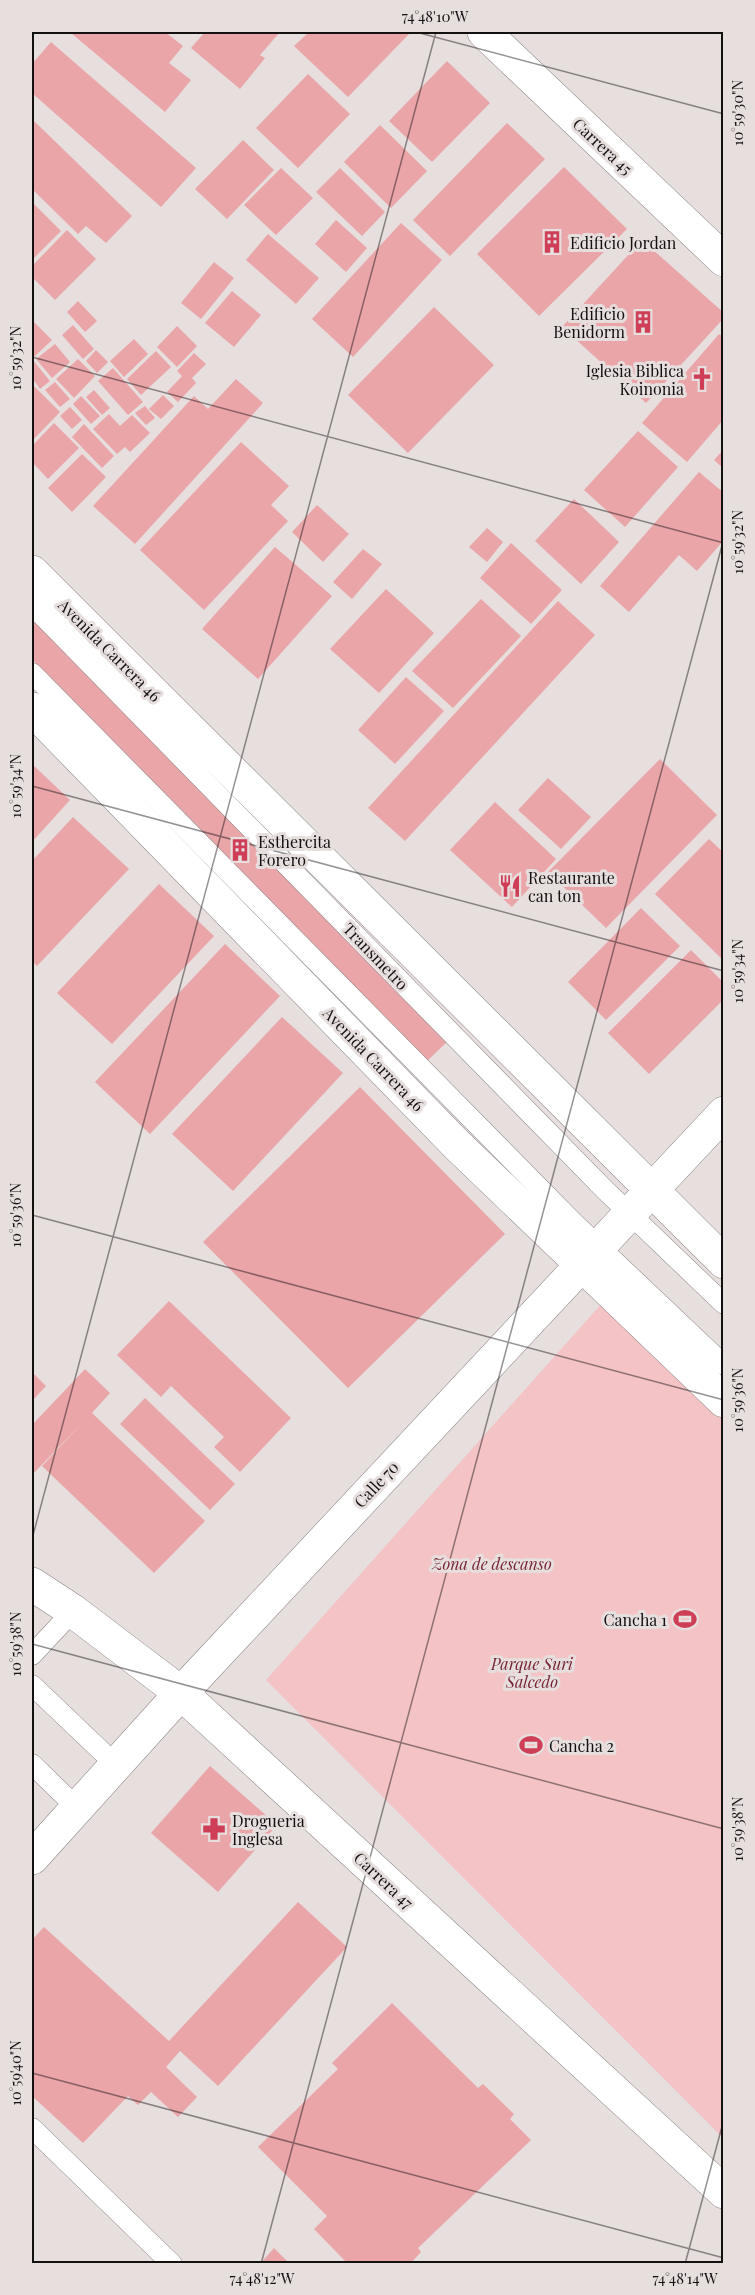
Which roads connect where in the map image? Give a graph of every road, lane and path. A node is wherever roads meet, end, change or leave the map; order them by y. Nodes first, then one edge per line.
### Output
1 (484, 32) edge
2 (723, 260) edge
3 (32, 572) edge
4 (32, 604) edge
5 (32, 673) edge
6 (32, 710) edge
7 (723, 1113) edge
8 (651, 1191) junction
9 (630, 1214) junction
10 (590, 1257) junction
11 (723, 1262) edge
12 (723, 1304) edge
13 (723, 1365) edge
14 (723, 1401) edge
15 (32, 1584) edge
16 (74, 1611) junction
17 (32, 1655) edge
18 (32, 1685) edge
19 (181, 1693) junction
20 (32, 1765) edge
21 (116, 1765) junction
22 (77, 1808) junction
23 (32, 1858) edge
24 (32, 2128) edge
25 (723, 2192) edge
26 (172, 2264) edge

1 - 2 street, Carrera 45
3 - 8 street, Avenida Carrera 46
4 - 9 lane, Transmetro
5 - 10 lane
6 - 10 street, Avenida Carrera 46
7 - 8 street, Calle 70
8 - 9 street, Calle 70
8 - 11 street, Avenida Carrera 46
9 - 10 street, Calle 70
9 - 12 lane, Transmetro
10 - 13 lane
10 - 14 street, Avenida Carrera 46
10 - 19 street, Calle 70
15 - 16 street, Carrera 47
16 - 17 lane
16 - 19 street, Carrera 47
18 - 21 lane
19 - 21 street, Calle 70
19 - 25 street, Carrera 47
20 - 22 lane
21 - 22 street, Calle 70
22 - 23 street, Calle 70
24 - 26 lane

